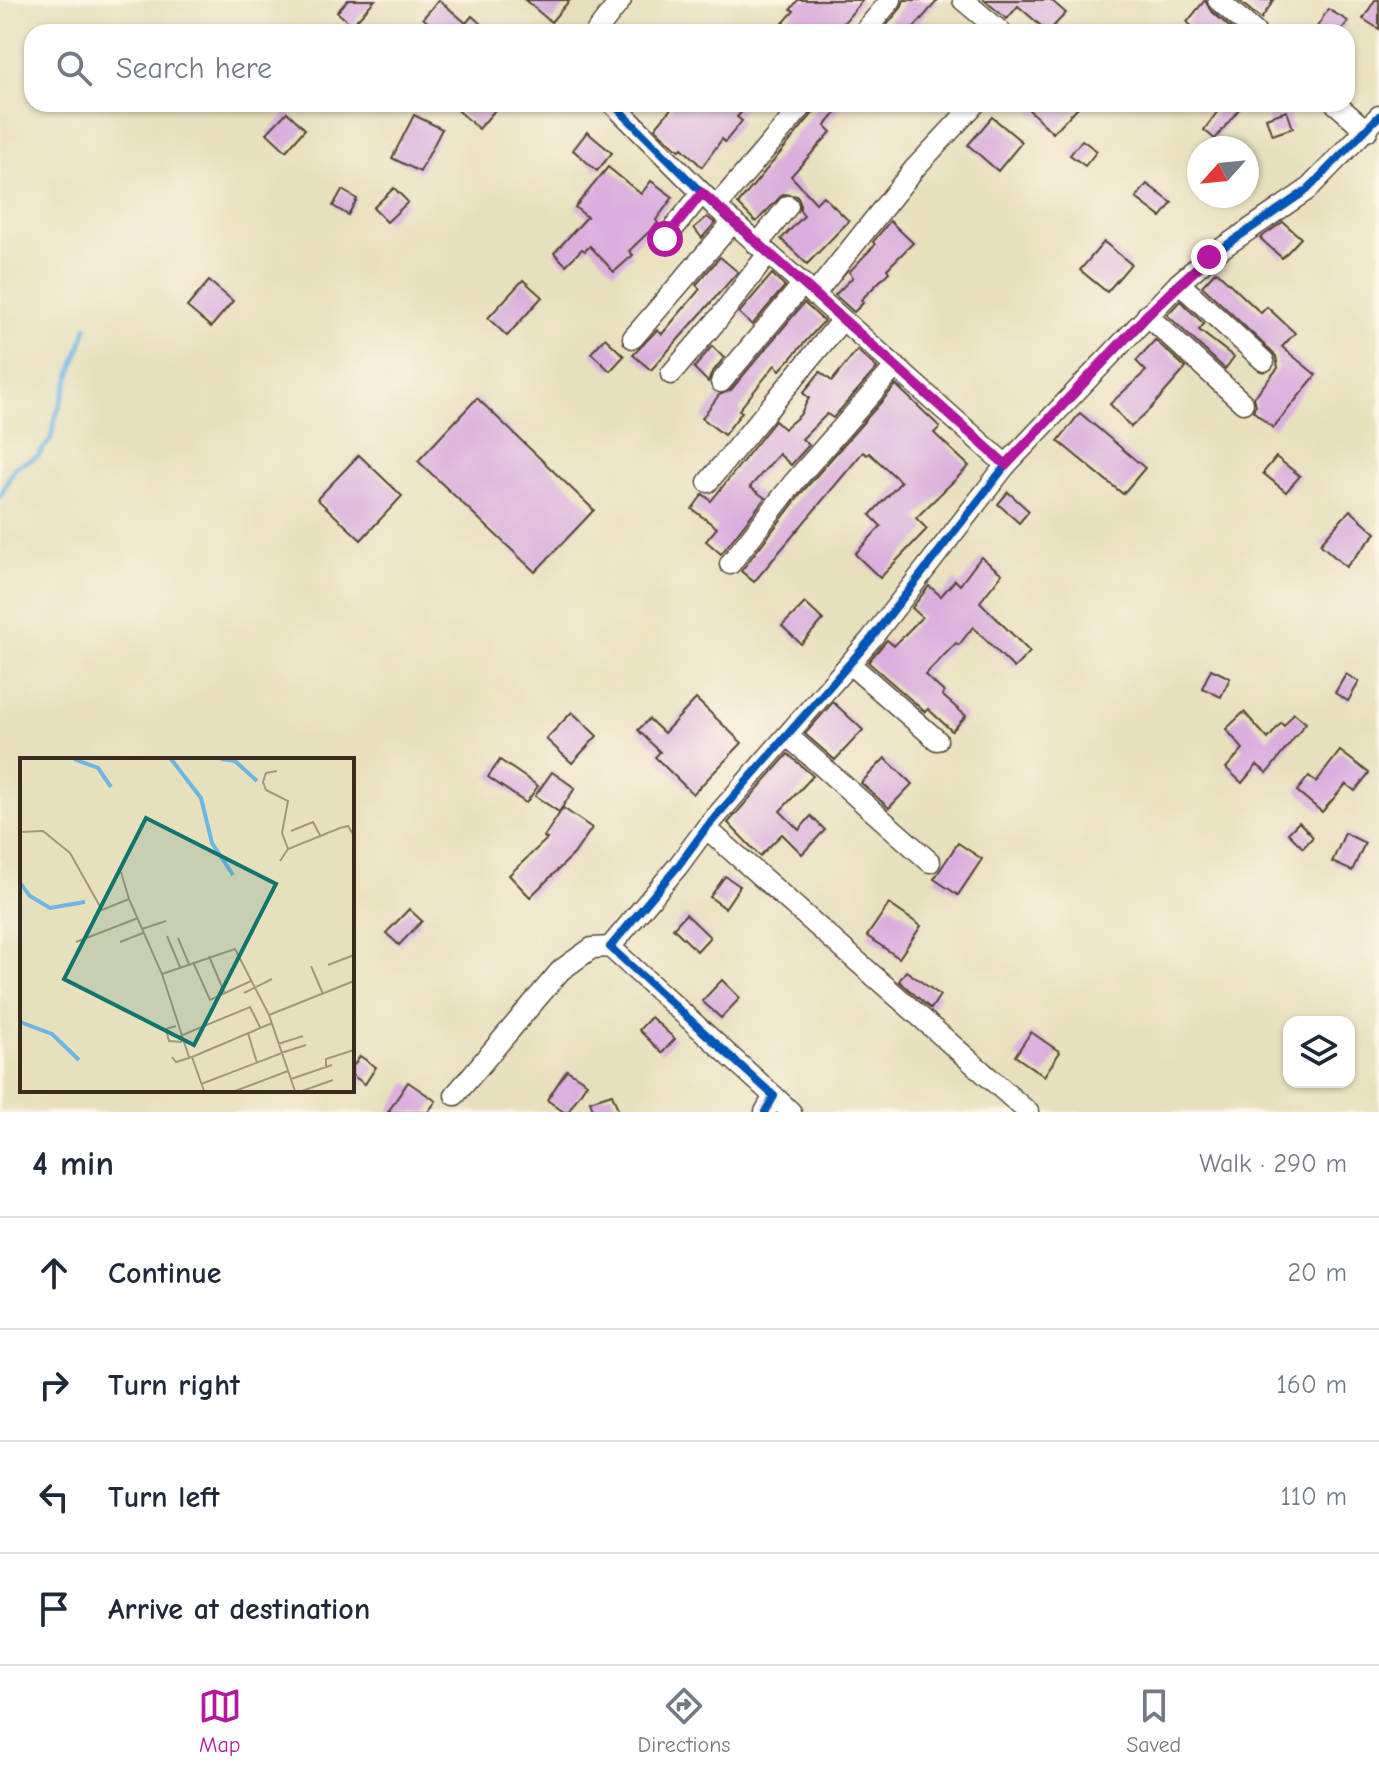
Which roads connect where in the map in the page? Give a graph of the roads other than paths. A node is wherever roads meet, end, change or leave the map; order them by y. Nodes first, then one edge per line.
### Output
1 (621, 0) edge
2 (891, 0) edge
3 (963, 0) edge
4 (1218, 0) edge
5 (602, 24) edge
6 (871, 24) edge
7 (992, 24) edge
8 (1246, 24) edge
9 (621, 112) edge
10 (796, 112) edge
11 (968, 112) edge
12 (1351, 112) edge
13 (1373, 124) edge
14 (709, 200) junction
15 (788, 206) dead end
16 (733, 222) junction
17 (665, 239) dead end
18 (763, 249) junction
19 (1179, 283) junction
20 (808, 290) junction
21 (1147, 315) junction
22 (842, 320) junction
23 (633, 338) dead end
24 (1264, 361) dead end
25 (895, 367) junction
26 (671, 374) dead end
27 (721, 382) dead end
28 (1243, 403) dead end
29 (1006, 465) junction
30 (708, 482) dead end
31 (730, 564) dead end
32 (850, 664) junction
33 (788, 736) junction
34 (937, 740) dead end
35 (706, 828) junction
36 (930, 862) dead end
37 (610, 947) junction
38 (455, 1095) dead end
39 (769, 1104) edge
40 (791, 1112) edge
41 (1028, 1112) edge

1 - 5 street
2 - 6 street
3 - 7 street
4 - 8 street
9 - 14 street
10 - 14 street
11 - 20 street
12 - 13 street
13 - 19 street
14 - 16 street
14 - 17 street
15 - 18 street
16 - 18 street
16 - 23 street
18 - 20 street
18 - 26 street
19 - 21 street
19 - 24 street
20 - 22 street
20 - 27 street
21 - 28 street
21 - 29 street
22 - 25 street
22 - 30 street
25 - 29 street
25 - 31 street
29 - 32 street
32 - 33 street
32 - 34 street
33 - 35 street
33 - 36 street
35 - 37 street
35 - 41 street
37 - 38 street
37 - 39 street
39 - 40 street

